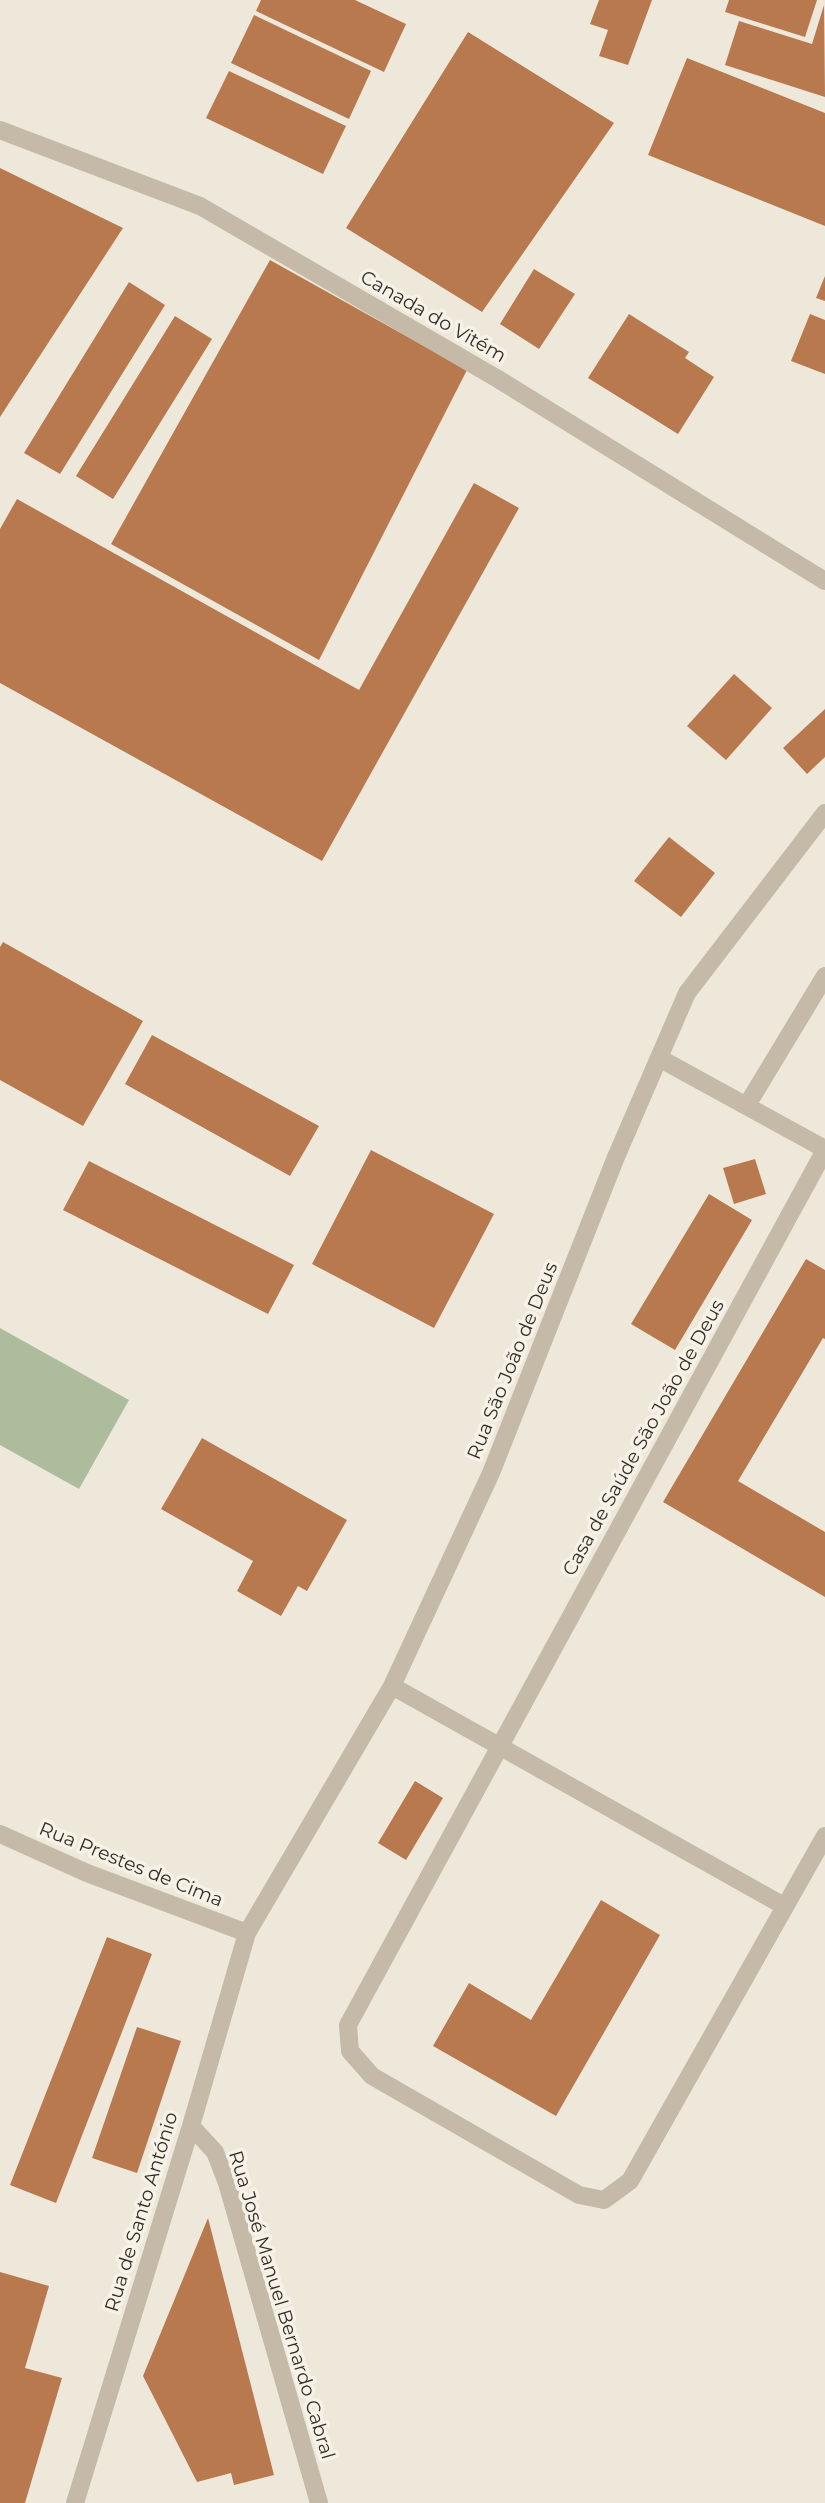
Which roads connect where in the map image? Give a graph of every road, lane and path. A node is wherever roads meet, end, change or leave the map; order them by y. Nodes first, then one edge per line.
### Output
1 (0, 130) edge
2 (825, 581) edge
3 (825, 813) edge
4 (825, 976) edge
5 (659, 1059) junction
6 (747, 1105) junction
7 (825, 1150) edge
8 (392, 1686) junction
9 (500, 1747) junction
10 (0, 1834) edge
11 (825, 1836) edge
12 (784, 1906) junction
13 (247, 1933) junction
14 (191, 2126) junction
15 (75, 2503) edge
16 (319, 2503) edge

1 - 2 street, Canada do Vitém
3 - 5 street, Rua São João de Deus
4 - 6 street
5 - 6 street, Casa de Saúde São João de Deus
5 - 8 street, Rua São João de Deus
6 - 7 street, Casa de Saúde São João de Deus
7 - 9 street, Casa de Saúde São João de Deus
8 - 9 street
8 - 13 street, Rua São João de Deus
9 - 12 street
9 - 12 street, Casa de Saúde São João de Deus
10 - 13 street, Rua Prestes de Cima
11 - 12 street, Casa de Saúde São João de Deus
13 - 14 street, Rua de Santo António
14 - 15 street, Rua de Santo António
14 - 16 street, Rua José Manuel Bernardo Cabral

